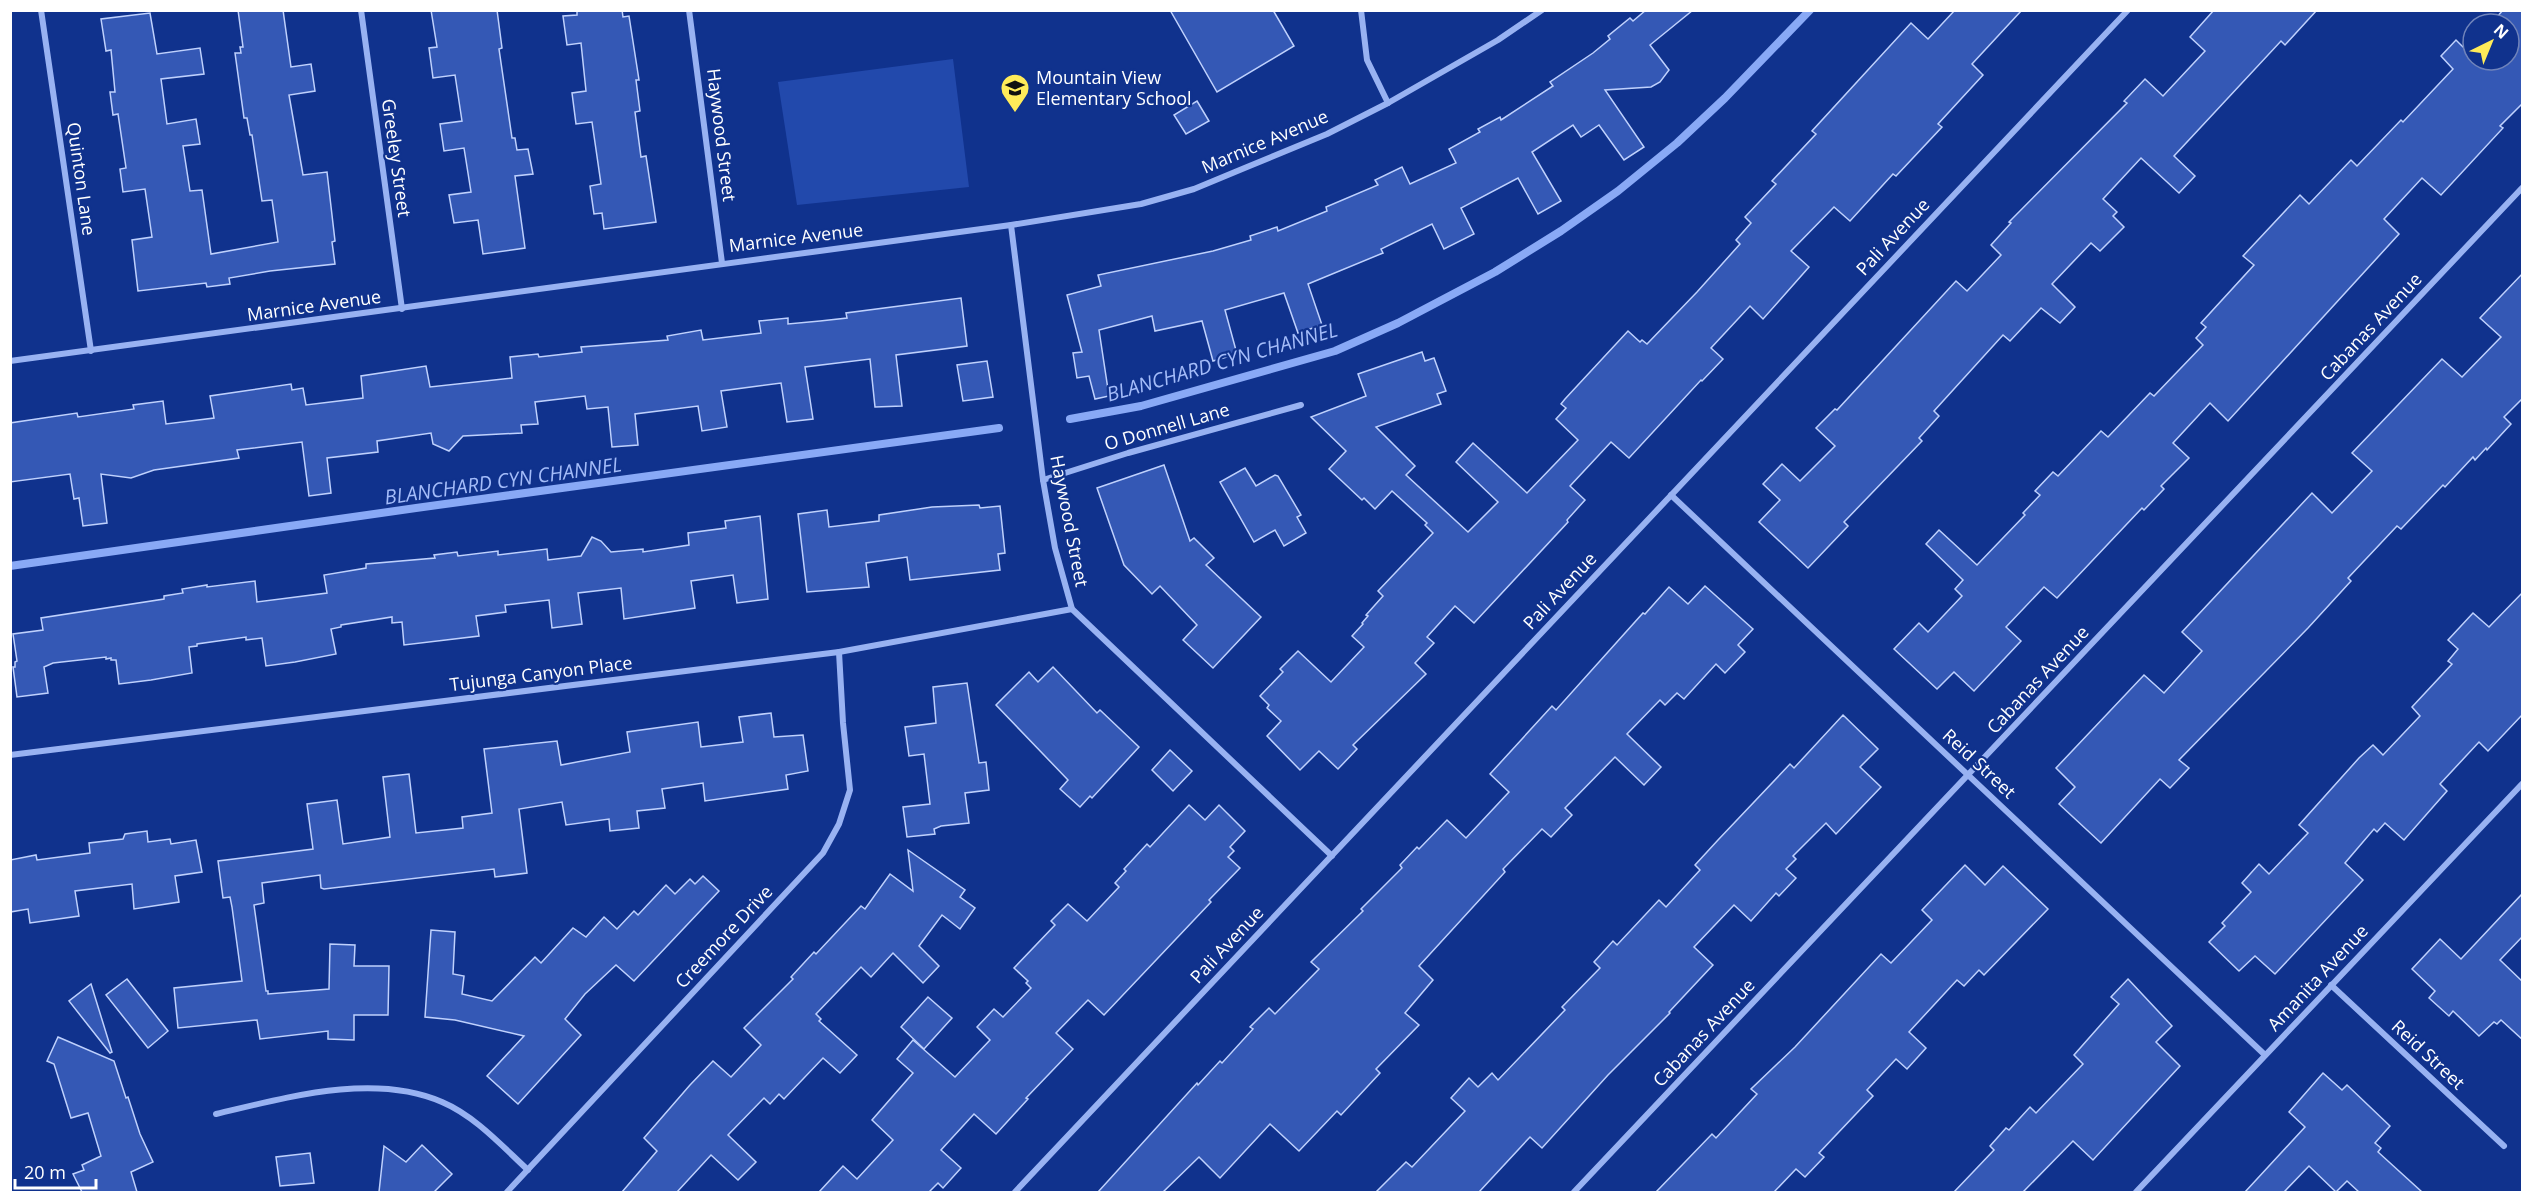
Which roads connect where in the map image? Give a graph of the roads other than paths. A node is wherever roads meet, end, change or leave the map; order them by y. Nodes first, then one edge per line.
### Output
1 (42, 10) edge
2 (361, 10) edge
3 (689, 10) edge
4 (1361, 10) edge
5 (1542, 10) edge
6 (2128, 10) edge
7 (1388, 103) junction
8 (2523, 188) edge
9 (1011, 225) junction
10 (722, 263) junction
11 (402, 309) junction
12 (91, 351) junction
13 (10, 361) edge
14 (1301, 405) dead end
15 (1043, 480) junction
16 (1671, 495) junction
17 (1072, 609) junction
18 (839, 652) junction
19 (10, 755) edge
20 (1969, 775) junction
21 (2523, 784) edge
22 (1332, 856) junction
23 (2331, 985) junction
24 (2265, 1055) junction
25 (216, 1114) dead end
26 (2504, 1146) dead end
27 (528, 1170) junction
28 (507, 1192) edge
29 (1015, 1192) edge
30 (1574, 1192) edge
31 (2136, 1192) edge

1 - 12 street, Quinton Lane
2 - 11 street, Greeley Street
3 - 10 street, Haywood Street
4 - 7 street
5 - 7 street, Marnice Avenue
6 - 16 street, Pali Avenue
7 - 9 street, Marnice Avenue
8 - 20 street, Cabanas Avenue
9 - 10 street, Marnice Avenue
9 - 15 street, Haywood Street
10 - 11 street, Marnice Avenue
11 - 12 street, Marnice Avenue
12 - 13 street, Marnice Avenue
14 - 15 street, O Donnell Lane
15 - 17 street, Haywood Street
16 - 20 street, Reid Street
16 - 22 street, Pali Avenue
17 - 18 street, Tujunga Canyon Place
17 - 22 street, Haywood Street
18 - 19 street, Tujunga Canyon Place
18 - 27 street, Creemore Drive
20 - 24 street, Reid Street
20 - 30 street, Cabanas Avenue
21 - 23 street, Amanita Avenue
22 - 29 street, Pali Avenue
23 - 24 street, Amanita Avenue
23 - 26 street, Reid Street
24 - 31 street, Amanita Avenue
25 - 27 street
27 - 28 street, Creemore Drive

